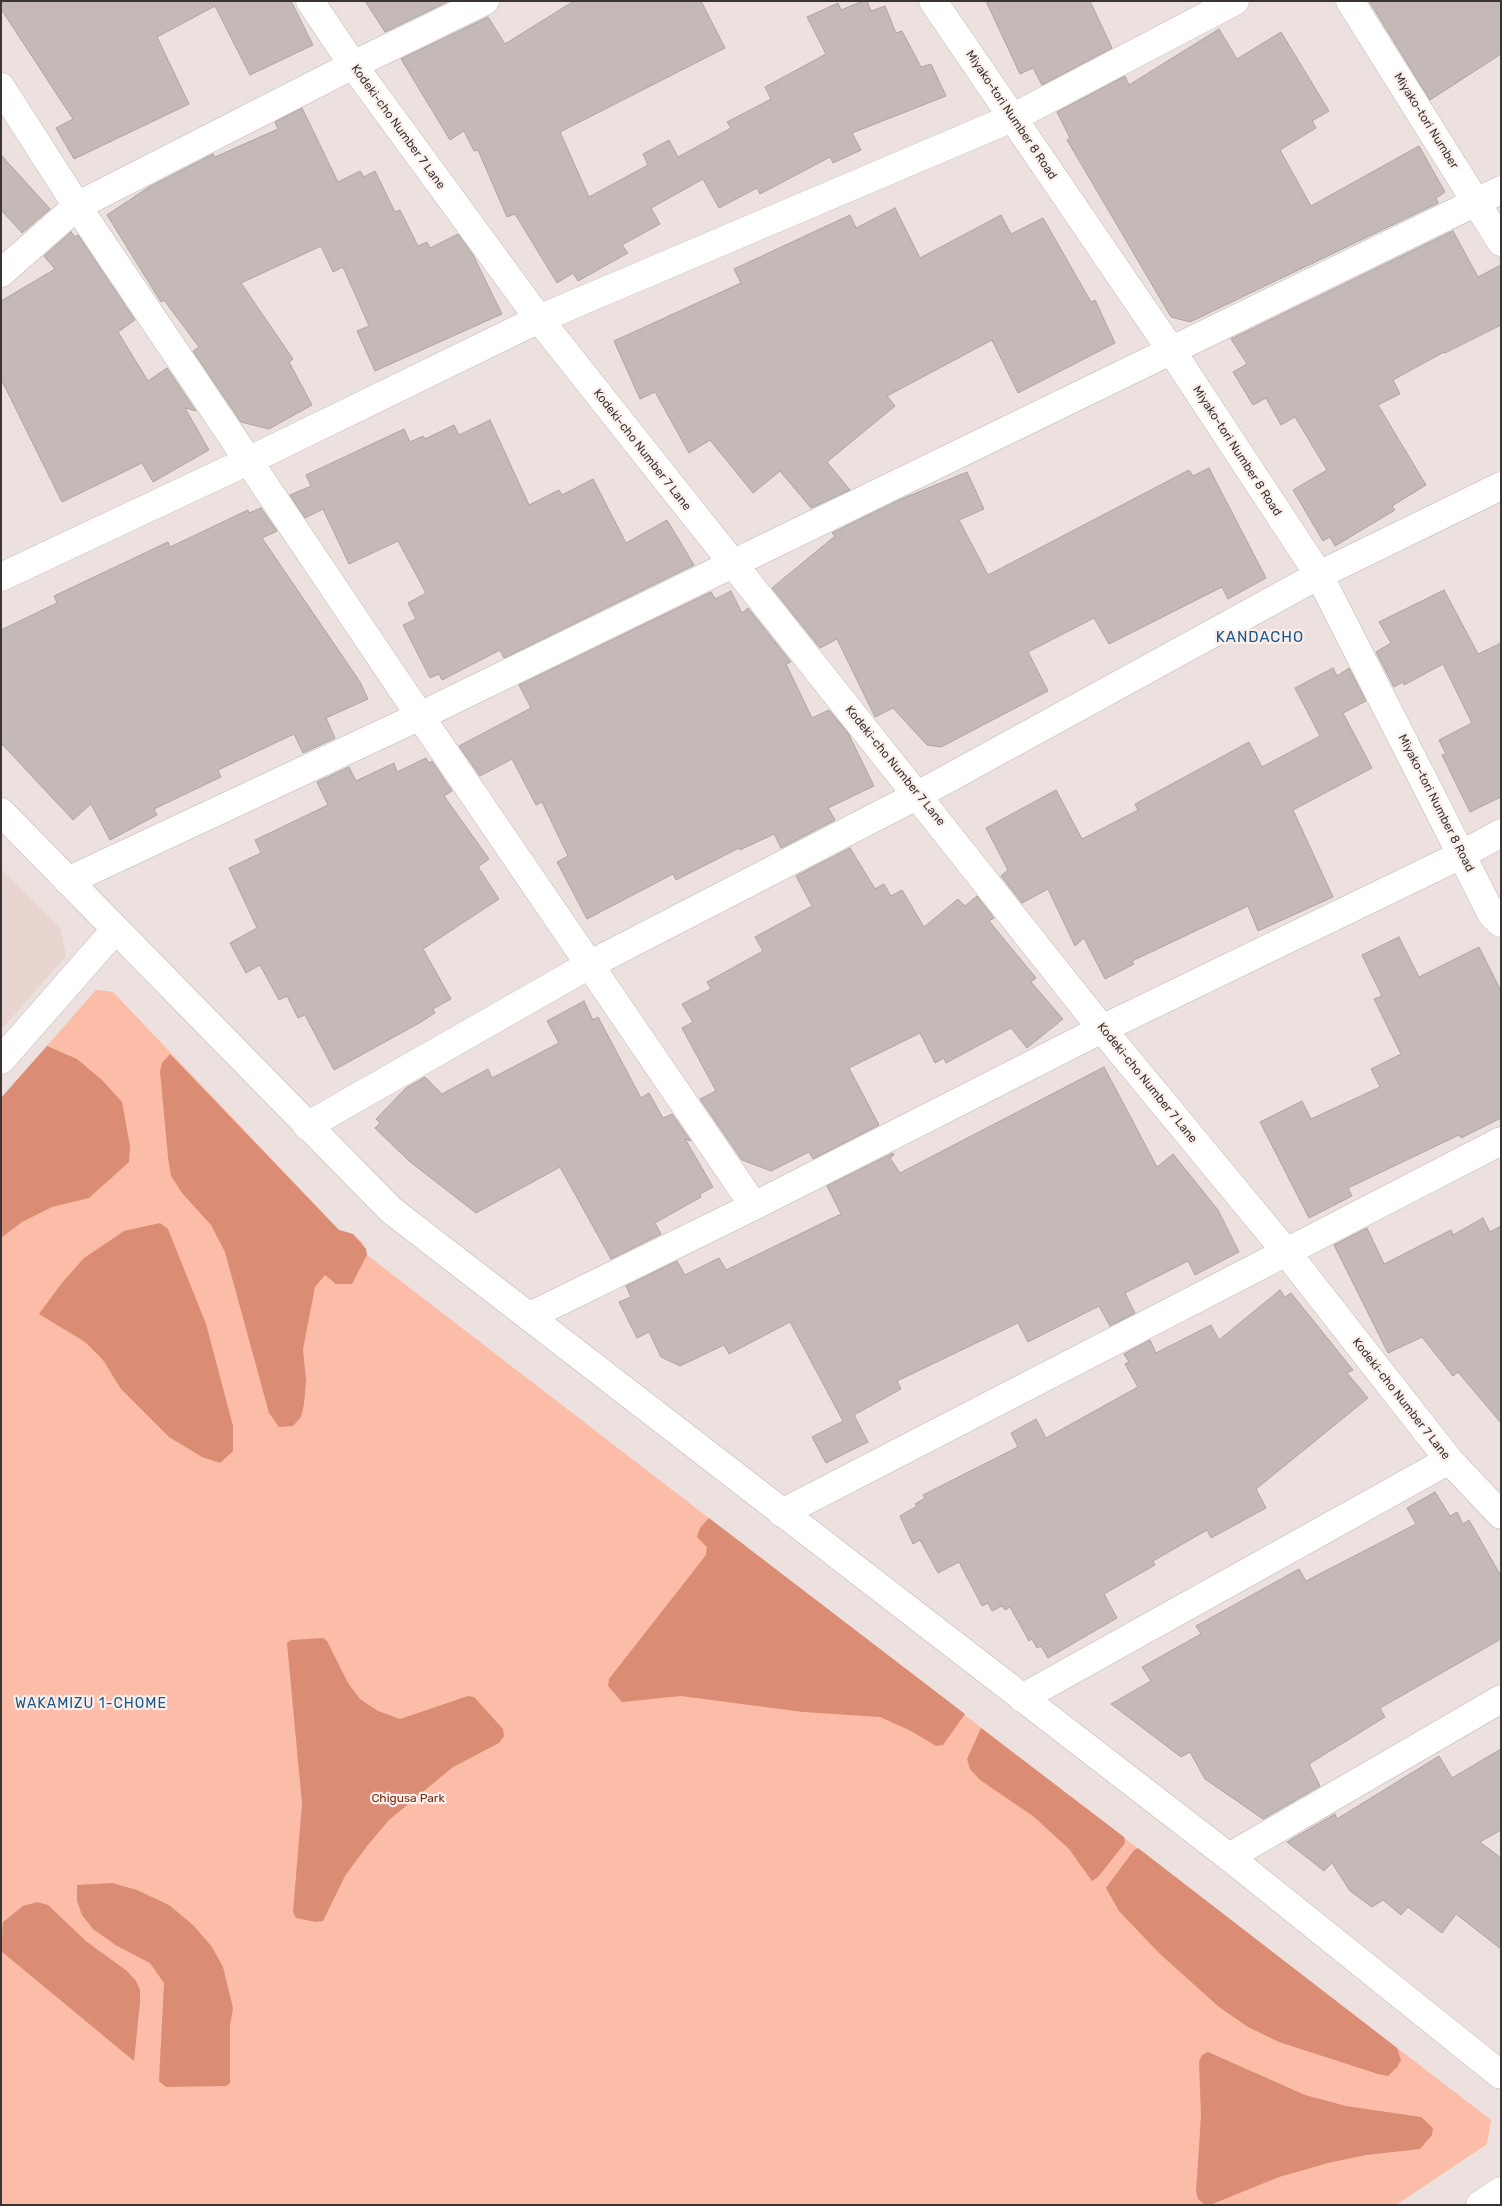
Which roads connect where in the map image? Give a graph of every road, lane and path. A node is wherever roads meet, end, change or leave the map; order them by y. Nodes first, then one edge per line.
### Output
1 (310, 1) edge
2 (486, 1) edge
3 (933, 1) edge
4 (1235, 1) edge
5 (1350, 1) edge
6 (353, 65) junction
7 (1, 87) edge
8 (1012, 118) junction
9 (1501, 190) edge
10 (1476, 202) junction
11 (78, 206) junction
12 (1501, 242) edge
13 (1, 273) edge
14 (539, 319) junction
15 (1171, 350) junction
16 (250, 460) junction
17 (1501, 486) edge
18 (732, 563) junction
19 (1319, 575) junction
20 (1, 577) edge
21 (420, 716) junction
22 (918, 795) junction
23 (1, 812) edge
24 (1501, 833) edge
25 (1463, 854) junction
26 (68, 881) junction
27 (1501, 924) edge
28 (115, 930) junction
29 (589, 965) junction
30 (1102, 1029) junction
31 (1, 1060) edge
32 (307, 1126) junction
33 (1501, 1141) edge
34 (754, 1206) junction
35 (1287, 1253) junction
36 (530, 1316) junction
37 (1449, 1460) junction
38 (782, 1513) junction
39 (1501, 1515) edge
40 (1022, 1698) junction
41 (1501, 1699) edge
42 (1229, 1857) junction
43 (1501, 2075) edge
44 (1501, 2191) edge
45 (1480, 2205) edge

1 - 6 street, Kodeki-cho Number 7 Lane
2 - 6 street
3 - 8 street, Miyako-tori Number 8 Road
4 - 8 street
5 - 10 street, Miyako-tori Number
6 - 11 street
6 - 14 street, Kodeki-cho Number 7 Lane
7 - 11 street
8 - 14 street
8 - 15 street, Miyako-tori Number 8 Road
9 - 10 street
10 - 12 street, Miyako-tori Number
10 - 15 street
11 - 13 street
11 - 16 street
14 - 16 street
14 - 18 street, Kodeki-cho Number 7 Lane
15 - 18 street
15 - 19 street, Miyako-tori Number 8 Road
16 - 20 street
16 - 21 street
17 - 19 street
18 - 21 street
18 - 22 street, Kodeki-cho Number 7 Lane
19 - 22 street
19 - 25 street, Miyako-tori Number 8 Road
21 - 26 street
21 - 29 street
22 - 29 street
22 - 30 street, Kodeki-cho Number 7 Lane
23 - 26 street
24 - 25 street
25 - 27 street, Miyako-tori Number 8 Road
25 - 30 street
26 - 28 street
28 - 31 street
28 - 32 street
29 - 32 street
29 - 34 street
30 - 34 street
30 - 35 street, Kodeki-cho Number 7 Lane
32 - 36 street
33 - 35 street
34 - 36 street
35 - 37 street, Kodeki-cho Number 7 Lane
35 - 38 street
36 - 38 street
37 - 39 street, Kodeki-cho Number 7 Lane
37 - 40 street
38 - 40 street
40 - 42 street
41 - 42 street
42 - 43 street
44 - 45 street

